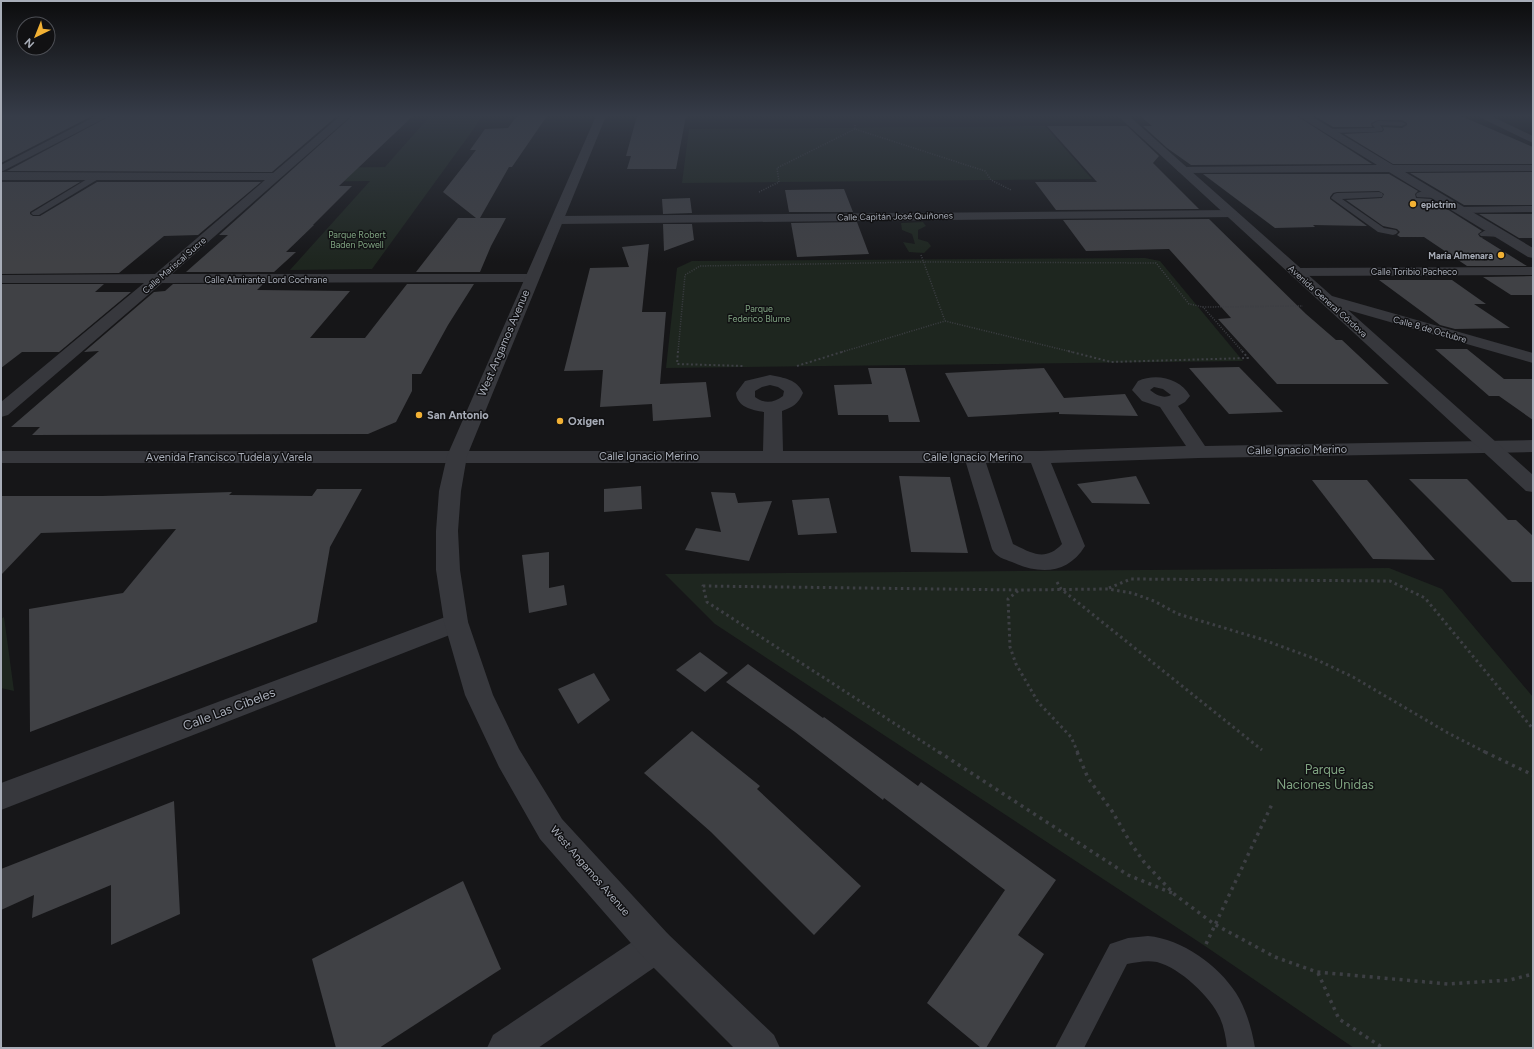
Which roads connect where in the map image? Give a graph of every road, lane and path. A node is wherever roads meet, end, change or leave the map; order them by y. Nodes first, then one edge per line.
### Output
1 (290, 165) edge
2 (581, 165) edge
3 (783, 165) edge
4 (967, 165) edge
5 (1176, 165) edge
6 (1386, 165) edge
7 (1533, 168) edge
8 (1393, 169) junction
9 (1182, 170) junction
10 (1, 176) edge
11 (97, 176) junction
12 (276, 177) junction
13 (1010, 190) dead end
14 (759, 192) dead end
15 (1379, 195) dead end
16 (1420, 195) dead end
17 (1435, 195) junction
18 (1533, 209) edge
19 (1460, 210) junction
20 (36, 213) dead end
21 (1231, 214) junction
22 (558, 220) junction
23 (1393, 232) dead end
24 (1484, 234) dead end
25 (1501, 234) junction
26 (1533, 254) edge
27 (921, 256) dead end
28 (922, 262) junction
29 (1533, 270) edge
30 (1296, 272) junction
31 (532, 278) junction
32 (1, 279) edge
33 (158, 279) junction
34 (1331, 303) junction
35 (1203, 307) junction
36 (945, 321) junction
37 (1533, 358) edge
38 (746, 366) dead end
39 (792, 366) dead end
40 (1166, 402) dead end
41 (773, 407) dead end
42 (1, 411) edge
43 (1489, 446) junction
44 (1533, 446) edge
45 (1199, 452) junction
46 (457, 456) junction
47 (773, 456) junction
48 (1, 457) edge
49 (974, 457) junction
50 (1039, 457) junction
51 (1533, 486) edge
52 (1047, 564) junction
53 (1061, 589) junction
54 (1108, 589) junction
55 (1019, 590) junction
56 (456, 622) junction
57 (1533, 729) edge
58 (1262, 750) dead end
59 (1533, 775) edge
60 (1, 797) edge
61 (1273, 802) dead end
62 (1174, 894) junction
63 (1214, 924) junction
64 (656, 946) junction
65 (1185, 962) junction
66 (1318, 972) junction
67 (1533, 974) edge
68 (506, 1048) edge
69 (761, 1048) edge
70 (1069, 1048) edge
71 (1241, 1048) edge
72 (1383, 1048) edge

1 - 12 street, Calle Mariscal Sucre
2 - 22 street, West Angamos Avenue
3 - 14 path
4 - 13 path
5 - 9 street, Avenida General Córdova
6 - 8 street
7 - 8 street
8 - 9 street
8 - 17 street
9 - 21 street, Avenida General Córdova
10 - 11 street
11 - 12 street
11 - 20 lane
12 - 33 street, Calle Mariscal Sucre
15 - 23 lane
16 - 17 lane
17 - 19 street
18 - 19 lane
19 - 25 street
21 - 22 street, Calle Capitán José Quiñones
21 - 30 street, Avenida General Córdova
22 - 31 street, West Angamos Avenue
24 - 25 lane
25 - 26 street
27 - 28 path
28 - 35 path
28 - 36 path
28 - 38 path
29 - 30 street, Calle Toribio Pacheco
30 - 34 street, Avenida General Córdova
31 - 33 street, Calle Almirante Lord Cochrane
31 - 46 street, West Angamos Avenue
32 - 33 street, Calle Almirante Lord Cochrane
33 - 42 street, Calle Mariscal Sucre
34 - 35 path
34 - 37 street, Calle 8 de Octubre
34 - 43 street, Avenida General Córdova
35 - 36 path
36 - 39 path
40 - 45 street
41 - 47 street
43 - 44 street, Calle Ignacio Merino
43 - 45 street, Calle Ignacio Merino
43 - 51 street, Avenida General Córdova
45 - 50 street, Calle Ignacio Merino
46 - 47 street, Calle Ignacio Merino
46 - 48 street, Avenida Francisco Tudela y Varela
46 - 56 street, West Angamos Avenue
47 - 49 street, Calle Ignacio Merino
49 - 50 street, Calle Ignacio Merino
49 - 52 street
50 - 52 street
52 - 53 path
53 - 54 path
53 - 55 path
53 - 58 path
54 - 57 path
54 - 59 path
55 - 62 path
55 - 62 path
56 - 60 street, Calle Las Cibeles
56 - 64 street, West Angamos Avenue
61 - 63 path
62 - 63 path
63 - 65 path
63 - 66 path
64 - 68 street
64 - 69 street, West Angamos Avenue
65 - 70 lane
65 - 71 lane
66 - 67 path
66 - 72 path

